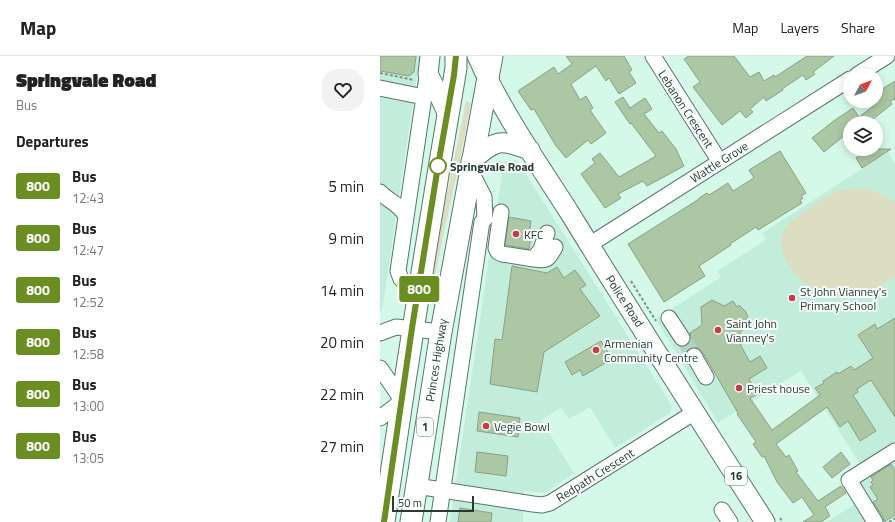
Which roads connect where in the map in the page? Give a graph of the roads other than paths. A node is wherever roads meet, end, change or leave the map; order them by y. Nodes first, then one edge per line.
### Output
1 (477, 56) edge
2 (492, 56) edge
3 (652, 56) edge
4 (887, 56) edge
5 (461, 59) edge
6 (868, 68) edge
7 (425, 69) edge
8 (487, 78) junction
9 (843, 83) edge
10 (380, 88) edge
11 (424, 97) junction
12 (448, 115) junction
13 (530, 150) junction
14 (720, 162) junction
15 (471, 165) junction
16 (380, 191) edge
17 (410, 191) junction
18 (501, 212) dead end
19 (406, 216) junction
20 (547, 233) dead end
21 (589, 245) junction
22 (555, 247) dead end
23 (534, 259) junction
24 (418, 294) junction
25 (669, 318) dead end
26 (412, 328) junction
27 (441, 332) junction
28 (380, 333) edge
29 (682, 338) tunnel mouth
30 (694, 356) tunnel mouth
31 (380, 368) edge
32 (706, 377) dead end
33 (402, 401) junction
34 (695, 412) junction
35 (380, 418) edge
36 (895, 451) edge
37 (416, 486) junction
38 (443, 490) junction
39 (384, 522) edge
40 (411, 522) edge
41 (438, 522) edge
42 (765, 522) edge
43 (875, 522) edge

1 - 8 main road, Police Road / 16
2 - 8 highway, Princes Highway / 1
3 - 14 street, Lebanon Crescent
4 - 6 street
5 - 8 main road, Police Road / 16
5 - 12 highway, 1
7 - 11 street
7 - 12 main road
8 - 13 main road, Police Road / 16
8 - 15 highway, Princes Highway / 1
9 - 14 street, Wattle Grove
10 - 11 street
11 - 17 street
12 - 24 highway, 1
13 - 15 main road
13 - 21 main road, Police Road / 16
14 - 21 street, Wattle Grove
15 - 27 highway, Princes Highway / 1
15 - 38 street, Princes Highway
16 - 17 street
16 - 19 street
17 - 19 street
18 - 23 street
19 - 24 street
20 - 23 street
21 - 34 main road, Police Road / 16
22 - 23 street
24 - 26 highway, 1
25 - 29 street
26 - 27 street
26 - 28 street
26 - 33 highway, 1
27 - 37 highway, Princes Highway / 1
30 - 32 street
31 - 33 street
33 - 35 street
33 - 39 highway, 1
34 - 38 street, Redpath Crescent
34 - 42 main road, Police Road / 16
36 - 43 street
37 - 38 street, Redpath Crescent
37 - 40 highway, Princes Highway / 1
38 - 41 street, Princes Highway

